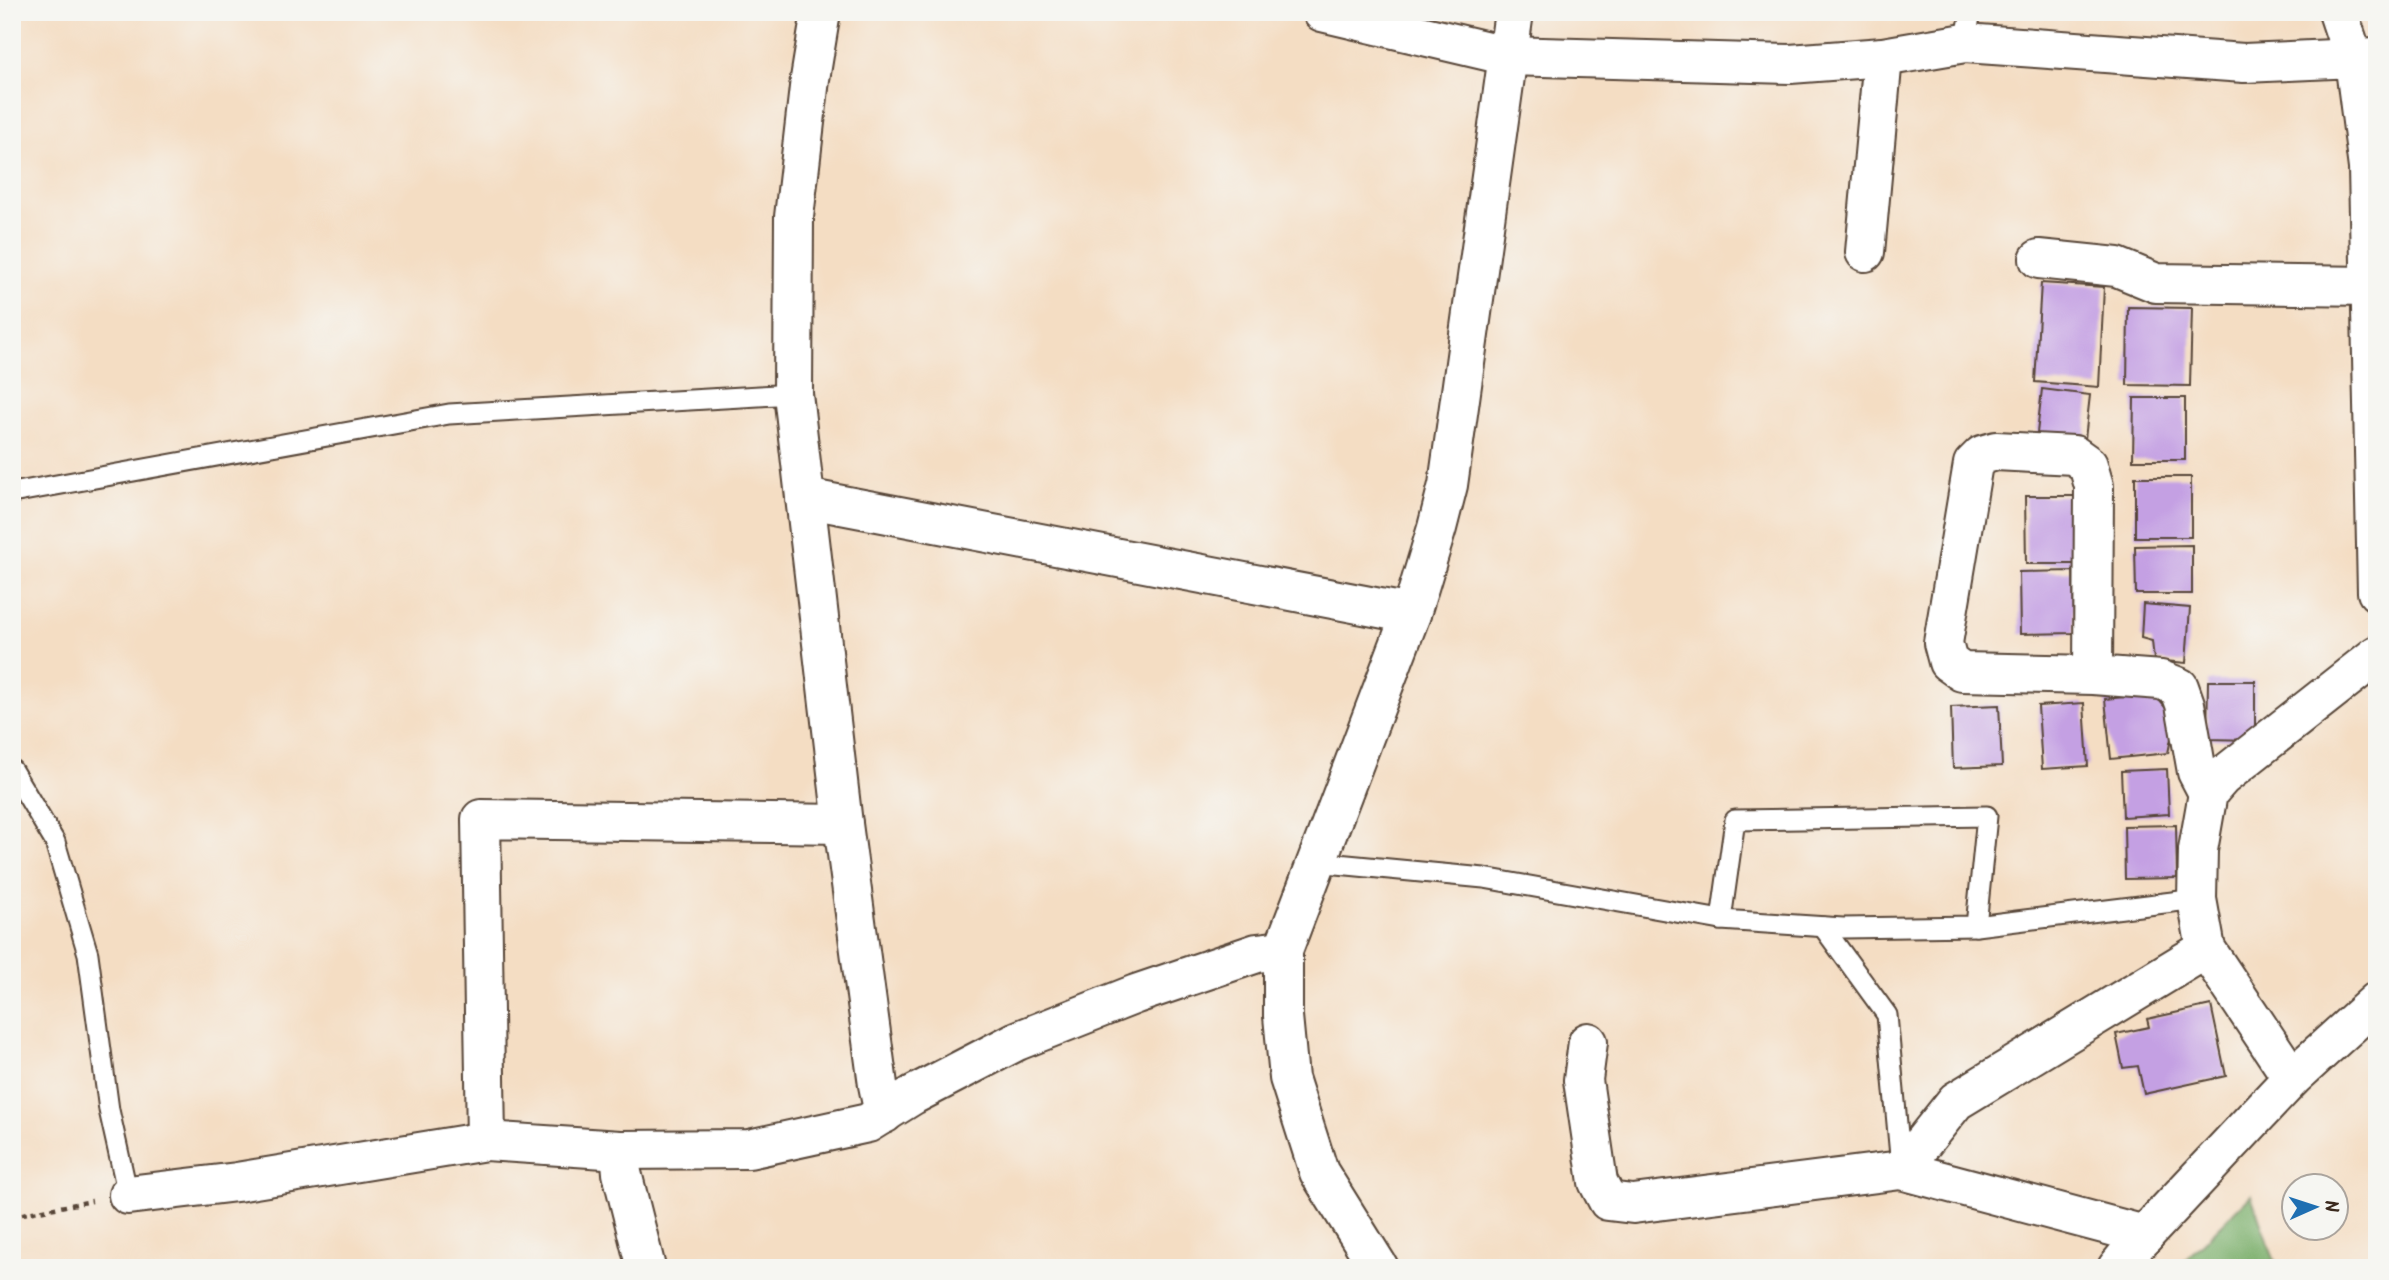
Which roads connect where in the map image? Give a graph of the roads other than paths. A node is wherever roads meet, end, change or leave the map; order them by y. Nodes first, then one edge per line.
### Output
1 (821, 12) edge
2 (1322, 12) edge
3 (1514, 12) edge
4 (2338, 12) edge
5 (1968, 27) edge
6 (1509, 56) junction
7 (1883, 57) junction
8 (2365, 58) edge
9 (1865, 252) dead end
10 (2039, 260) dead end
11 (2371, 286) junction
12 (793, 394) junction
13 (12, 493) edge
14 (805, 498) junction
15 (2377, 592) edge
16 (1411, 614) junction
17 (2377, 655) edge
18 (2093, 675) junction
19 (12, 770) edge
20 (2208, 793) junction
21 (843, 824) junction
22 (1316, 862) junction
23 (2197, 899) junction
24 (1721, 920) junction
25 (1976, 926) junction
26 (1823, 927) junction
27 (2206, 949) junction
28 (1283, 950) junction
29 (2377, 1001) edge
30 (1588, 1042) dead end
31 (2292, 1078) junction
32 (884, 1114) junction
33 (486, 1141) junction
34 (620, 1150) junction
35 (1901, 1170) junction
36 (128, 1195) joint
37 (2145, 1235) junction
38 (646, 1268) edge
39 (1380, 1268) edge
40 (2117, 1268) edge

1 - 12 street
2 - 6 street
3 - 6 street
4 - 8 street
5 - 7 street
5 - 8 street
6 - 7 street
6 - 16 street
7 - 9 street
8 - 11 street
10 - 11 street
11 - 15 street
12 - 13 lane
12 - 14 street
14 - 16 street
14 - 21 street
16 - 22 street
17 - 20 street
18 - 18 street
18 - 20 street
19 - 36 lane
20 - 23 street
21 - 32 street
21 - 33 street
22 - 24 lane
22 - 28 street
23 - 25 lane
23 - 27 street
24 - 25 lane
24 - 26 lane
25 - 26 lane
26 - 35 lane
27 - 31 street
27 - 35 street
28 - 32 street
28 - 39 street
29 - 31 street
30 - 35 street
31 - 37 street
32 - 34 street
33 - 34 street
33 - 36 street
34 - 38 street
35 - 37 street
37 - 40 street

